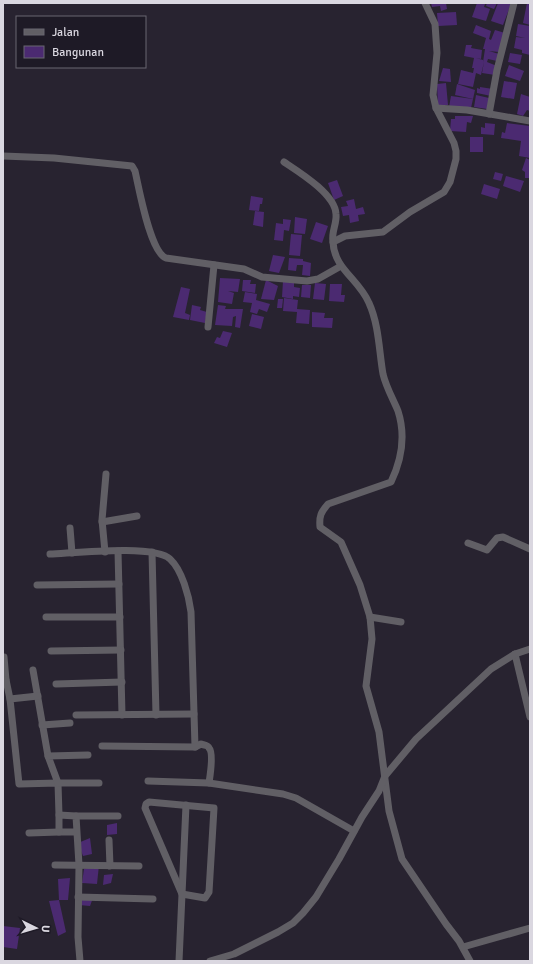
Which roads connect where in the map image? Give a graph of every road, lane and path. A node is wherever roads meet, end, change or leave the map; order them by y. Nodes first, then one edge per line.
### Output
1 (425, 3) edge
2 (514, 3) edge
3 (436, 108) junction
4 (489, 114) junction
5 (530, 121) edge
6 (3, 156) edge
7 (284, 162) dead end
8 (332, 242) junction
9 (214, 265) junction
10 (341, 266) junction
11 (208, 326) dead end
12 (106, 474) dead end
13 (136, 516) dead end
14 (102, 522) junction
15 (70, 528) dead end
16 (468, 543) dead end
17 (530, 549) edge
18 (118, 551) junction
19 (105, 552) junction
20 (152, 552) junction
21 (72, 553) junction
22 (50, 554) dead end
23 (119, 584) junction
24 (37, 585) dead end
25 (46, 617) dead end
26 (120, 617) junction
27 (370, 617) junction
28 (401, 622) dead end
29 (530, 649) edge
30 (51, 650) dead end
31 (121, 650) junction
32 (515, 654) junction
33 (4, 657) dead end
34 (33, 670) dead end
35 (5, 680) edge
36 (122, 682) junction
37 (56, 684) dead end
38 (38, 696) junction
39 (10, 699) junction
40 (194, 714) junction
41 (76, 715) dead end
42 (122, 715) junction
43 (156, 715) junction
44 (530, 717) edge
45 (70, 723) dead end
46 (42, 725) junction
47 (102, 746) dead end
48 (195, 747) junction
49 (88, 755) dead end
50 (48, 756) junction
51 (384, 778) junction
52 (148, 781) dead end
53 (58, 783) junction
54 (99, 783) dead end
55 (210, 783) junction
56 (186, 805) junction
57 (59, 815) junction
58 (76, 816) junction
59 (118, 816) dead end
60 (354, 831) junction
61 (59, 832) junction
62 (76, 832) junction
63 (28, 833) dead end
64 (108, 840) dead end
65 (55, 865) dead end
66 (79, 865) junction
67 (110, 866) junction
68 (139, 866) dead end
69 (182, 894) junction
70 (78, 897) junction
71 (153, 899) dead end
72 (530, 928) edge
73 (463, 947) junction
74 (80, 961) edge
75 (178, 961) edge
76 (210, 961) edge
77 (470, 961) edge

1 - 3 street
2 - 4 street
3 - 4 street
3 - 8 street
4 - 5 street
6 - 9 street
7 - 8 street
8 - 10 street
9 - 10 street
9 - 11 street
10 - 27 street
12 - 14 street
13 - 14 street
14 - 19 street
15 - 21 street
16 - 17 street
18 - 19 street
18 - 20 street
18 - 23 street
19 - 21 street
20 - 40 street
20 - 43 street
21 - 22 street
23 - 24 street
23 - 26 street
25 - 26 street
26 - 31 street
27 - 28 street
27 - 51 street
29 - 32 street
30 - 31 street
31 - 36 street
32 - 44 street
32 - 51 street
33 - 35 street
34 - 38 street
35 - 39 street
36 - 37 street
36 - 42 street
38 - 39 street
38 - 46 street
39 - 53 street
40 - 43 street
40 - 48 street
41 - 42 street
42 - 43 street
45 - 46 street
46 - 50 street
47 - 48 street
48 - 55 street
49 - 50 street
50 - 53 street
51 - 60 street
51 - 73 street
52 - 55 street
53 - 54 street
53 - 57 street
55 - 60 street
56 - 69 street
56 - 69 street
56 - 69 street
57 - 58 street
57 - 61 street
58 - 59 street
58 - 62 street
60 - 76 street
61 - 62 street
61 - 63 street
62 - 66 street
64 - 67 street
65 - 66 street
66 - 67 street
66 - 70 street
67 - 68 street
69 - 75 street
70 - 71 street
70 - 74 street
72 - 73 street
73 - 77 street

